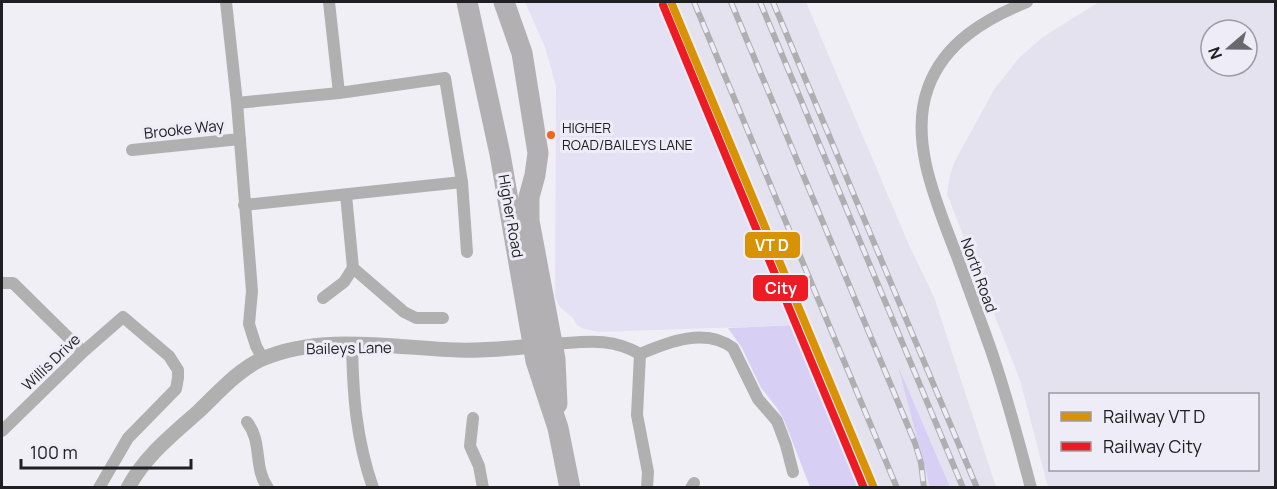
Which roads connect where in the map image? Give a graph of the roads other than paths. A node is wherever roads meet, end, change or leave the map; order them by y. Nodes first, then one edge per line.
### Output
1 (226, 2) edge
2 (329, 2) edge
3 (467, 2) edge
4 (504, 2) edge
5 (1027, 2) edge
6 (339, 93) junction
7 (237, 103) junction
8 (240, 139) junction
9 (132, 150) dead end
10 (462, 182) junction
11 (346, 195) junction
12 (244, 205) junction
13 (467, 252) dead end
14 (353, 268) junction
15 (2, 283) edge
16 (323, 298) dead end
17 (443, 318) dead end
18 (352, 345) junction
19 (543, 345) junction
20 (83, 352) junction
21 (640, 354) junction
22 (263, 359) junction
23 (473, 418) dead end
24 (247, 422) dead end
25 (2, 431) edge
26 (792, 472) dead end
27 (99, 488) edge
28 (128, 488) edge
29 (268, 488) edge
30 (372, 488) edge
31 (483, 488) edge
32 (570, 488) edge
33 (647, 488) edge
34 (1031, 488) edge

1 - 7 street
2 - 6 street
3 - 19 highway, Higher Road
4 - 19 highway, Higher Road
5 - 34 street, North Road
6 - 7 street
6 - 10 street
7 - 8 street
8 - 9 street, Brooke Way
8 - 12 street
10 - 11 street
10 - 13 street
11 - 12 street
11 - 14 street
12 - 22 street
14 - 16 street
14 - 17 street
15 - 20 street
18 - 19 street, Baileys Lane
18 - 22 street, Baileys Lane
18 - 30 street
19 - 21 street
19 - 32 highway, Higher Road
20 - 25 street, Willis Drive
20 - 27 street, Willis Drive
21 - 26 street
21 - 33 street
22 - 28 street, Baileys Lane
23 - 31 street
24 - 29 street

